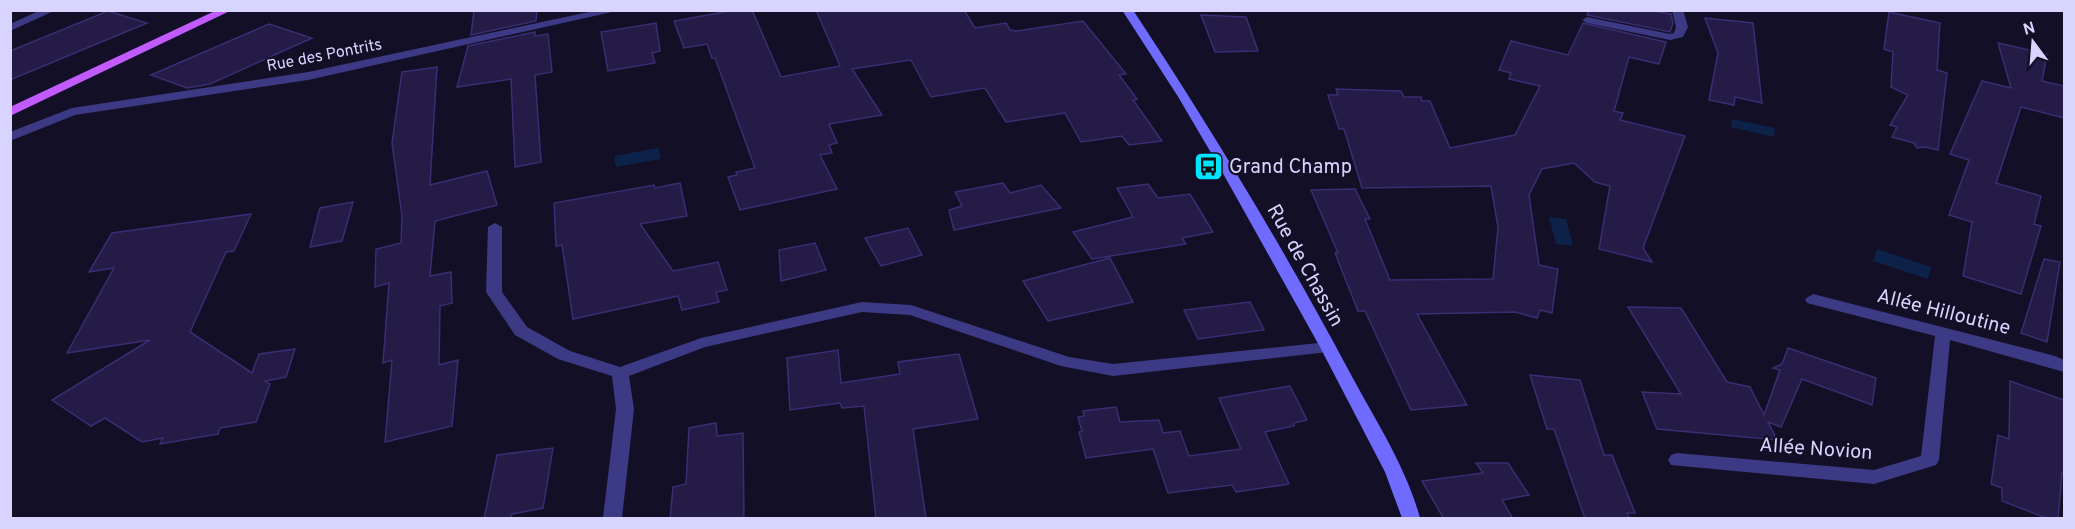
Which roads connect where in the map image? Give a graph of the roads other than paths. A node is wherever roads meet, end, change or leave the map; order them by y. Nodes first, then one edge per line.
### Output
1 (51, 10) edge
2 (227, 10) edge
3 (616, 10) edge
4 (1127, 10) edge
5 (1677, 10) edge
6 (1587, 20) dead end
7 (10, 28) edge
8 (10, 112) edge
9 (10, 137) edge
10 (495, 227) dead end
11 (1813, 299) dead end
12 (1943, 332) junction
13 (1328, 347) junction
14 (2064, 366) edge
15 (620, 373) junction
16 (1677, 460) dead end
17 (612, 519) edge
18 (1411, 519) edge

1 - 7 street
2 - 8 main road
3 - 9 street, Rue des Pontrits
4 - 13 main road, Rue de Chassin
5 - 6 street
10 - 15 street
11 - 12 street, Allée Hilloutine
12 - 14 street, Allée Hilloutine
12 - 16 street, Allée Novion
13 - 15 street
13 - 18 main road, Rue de Chassin
15 - 17 street

